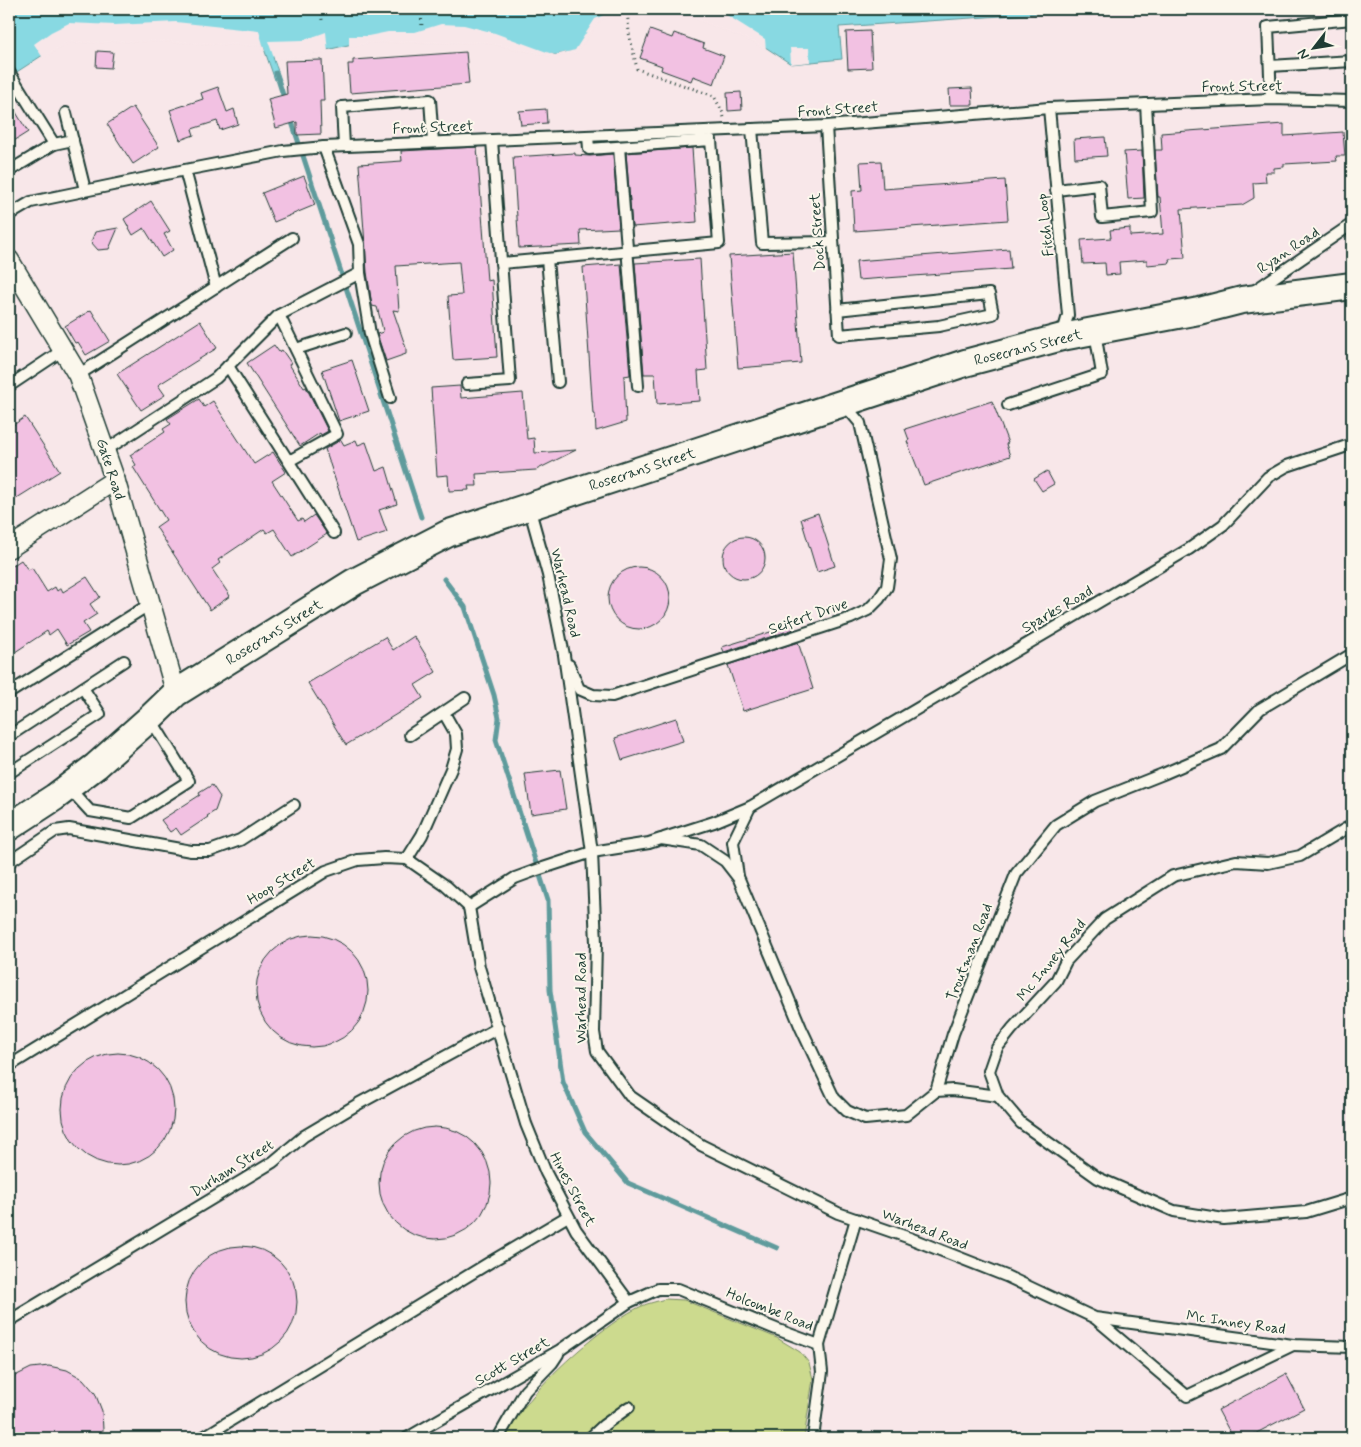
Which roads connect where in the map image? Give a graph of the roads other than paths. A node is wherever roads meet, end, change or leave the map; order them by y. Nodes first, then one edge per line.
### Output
1 (1352, 19) edge
2 (1352, 62) edge
3 (1270, 66) junction
4 (9, 72) edge
5 (1271, 99) junction
6 (1352, 101) edge
7 (1146, 104) junction
8 (1049, 108) junction
9 (66, 114) dead end
10 (826, 126) junction
11 (752, 129) junction
12 (588, 136) junction
13 (72, 140) junction
14 (492, 140) junction
15 (433, 142) junction
16 (54, 144) junction
17 (344, 146) junction
18 (324, 147) junction
19 (619, 147) junction
20 (185, 170) junction
21 (9, 171) edge
22 (85, 190) junction
23 (1056, 190) junction
24 (9, 216) edge
25 (1352, 225) edge
26 (292, 238) dead end
27 (833, 242) junction
28 (627, 252) junction
29 (546, 259) junction
30 (9, 260) edge
31 (501, 263) junction
32 (360, 274) junction
33 (1352, 286) edge
34 (216, 287) junction
35 (1242, 300) junction
36 (837, 310) junction
37 (279, 316) junction
38 (1095, 331) junction
39 (346, 333) dead end
40 (1062, 337) junction
41 (296, 349) junction
42 (63, 350) junction
43 (228, 366) junction
44 (78, 375) junction
45 (558, 382) dead end
46 (467, 384) dead end
47 (9, 386) edge
48 (638, 386) dead end
49 (390, 398) dead end
50 (843, 403) junction
51 (1008, 405) dead end
52 (1352, 443) edge
53 (106, 450) junction
54 (289, 461) junction
55 (115, 480) junction
56 (528, 506) junction
57 (334, 533) dead end
58 (9, 548) edge
59 (150, 604) junction
60 (1352, 654) edge
61 (564, 655) junction
62 (124, 662) dead end
63 (83, 688) junction
64 (9, 693) edge
65 (176, 693) junction
66 (465, 698) dead end
67 (444, 713) junction
68 (150, 718) junction
69 (410, 735) dead end
70 (9, 736) edge
71 (9, 773) edge
72 (68, 788) junction
73 (294, 804) dead end
74 (750, 807) junction
75 (1352, 824) edge
76 (9, 827) edge
77 (660, 839) junction
78 (592, 852) junction
79 (407, 860) junction
80 (9, 862) edge
81 (739, 879) junction
82 (468, 907) junction
83 (498, 1028) junction
84 (9, 1066) edge
85 (936, 1091) junction
86 (998, 1096) junction
87 (1352, 1198) edge
88 (568, 1216) junction
89 (856, 1219) junction
90 (1006, 1276) joint
91 (629, 1302) junction
92 (1096, 1318) junction
93 (9, 1321) edge
94 (819, 1345) junction
95 (1294, 1345) junction
96 (1352, 1347) edge
97 (560, 1350) junction
98 (628, 1407) dead end
99 (202, 1438) edge
100 (407, 1438) edge
101 (498, 1438) edge
102 (590, 1438) edge
103 (813, 1438) edge

1 - 3 lane
2 - 3 lane
3 - 5 lane
4 - 16 lane
5 - 6 lane, Front Street
5 - 7 lane, Front Street
7 - 8 lane, Front Street
7 - 23 lane
8 - 10 lane, Front Street
8 - 23 lane, Fitch Loop
9 - 13 lane
10 - 11 lane, Front Street
10 - 27 lane, Dock Street
11 - 12 lane, Front Street
11 - 27 lane
12 - 14 lane, Front Street
12 - 19 lane
13 - 16 lane
13 - 22 lane
14 - 15 lane, Front Street
14 - 31 lane
15 - 17 lane, Front Street
15 - 17 lane
16 - 21 lane
17 - 18 lane, Front Street
18 - 20 lane, Front Street
18 - 32 lane
19 - 28 lane
19 - 28 lane
20 - 22 lane, Front Street
20 - 34 lane
22 - 24 lane, Front Street
23 - 40 lane, Fitch Loop
25 - 35 lane, Ryan Road
26 - 34 lane
27 - 36 lane, Dock Street
28 - 29 lane
28 - 48 lane
29 - 31 lane
29 - 45 lane
30 - 42 street, Gate Road
31 - 46 lane
32 - 37 lane
32 - 49 lane
33 - 35 street, Rosecrans Street
34 - 44 lane
35 - 38 street, Rosecrans Street
36 - 36 lane, Dock Street
37 - 41 lane
37 - 43 lane
38 - 40 street, Rosecrans Street
38 - 51 lane
39 - 41 lane
40 - 50 street, Rosecrans Street
41 - 54 lane
42 - 44 street, Gate Road
42 - 47 lane
43 - 53 lane
43 - 54 lane
44 - 53 street, Gate Road
50 - 56 street, Rosecrans Street
50 - 61 lane, Seifert Drive
52 - 74 lane, Sparks Road
53 - 55 street, Gate Road
54 - 57 lane
55 - 58 street
55 - 59 street, Gate Road
56 - 61 lane, Warhead Road
56 - 65 street, Rosecrans Street
59 - 64 lane
59 - 65 street, Gate Road
60 - 85 lane, Troutman Road
61 - 78 lane, Warhead Road
62 - 63 lane
63 - 70 lane
63 - 71 lane
65 - 68 street, Rosecrans Street
66 - 67 lane
67 - 69 lane
67 - 79 lane
68 - 72 street, Rosecrans Street
68 - 72 lane
72 - 76 street, Rosecrans Street
73 - 80 lane
74 - 77 lane
74 - 81 lane
75 - 86 lane, Mc Inney Road
77 - 78 lane
77 - 81 lane
78 - 82 lane
78 - 89 lane, Warhead Road
79 - 82 lane, Hoop Street
79 - 84 lane, Hoop Street
81 - 85 lane
82 - 83 lane
83 - 88 lane, Hines Street
83 - 93 lane, Durham Street
85 - 86 lane
86 - 87 lane, Mc Inney Road
88 - 91 lane, Hines Street
88 - 99 lane
89 - 90 lane, Warhead Road
89 - 94 lane
90 - 92 lane, Mc Inney Road
91 - 94 lane, Holcombe Road
91 - 97 lane, Scott Street
92 - 95 lane, Mc Inney Road
92 - 95 lane
94 - 103 lane, Holcombe Road
95 - 96 lane, Mc Inney Road
97 - 100 lane, Scott Street
97 - 101 lane
98 - 102 lane

